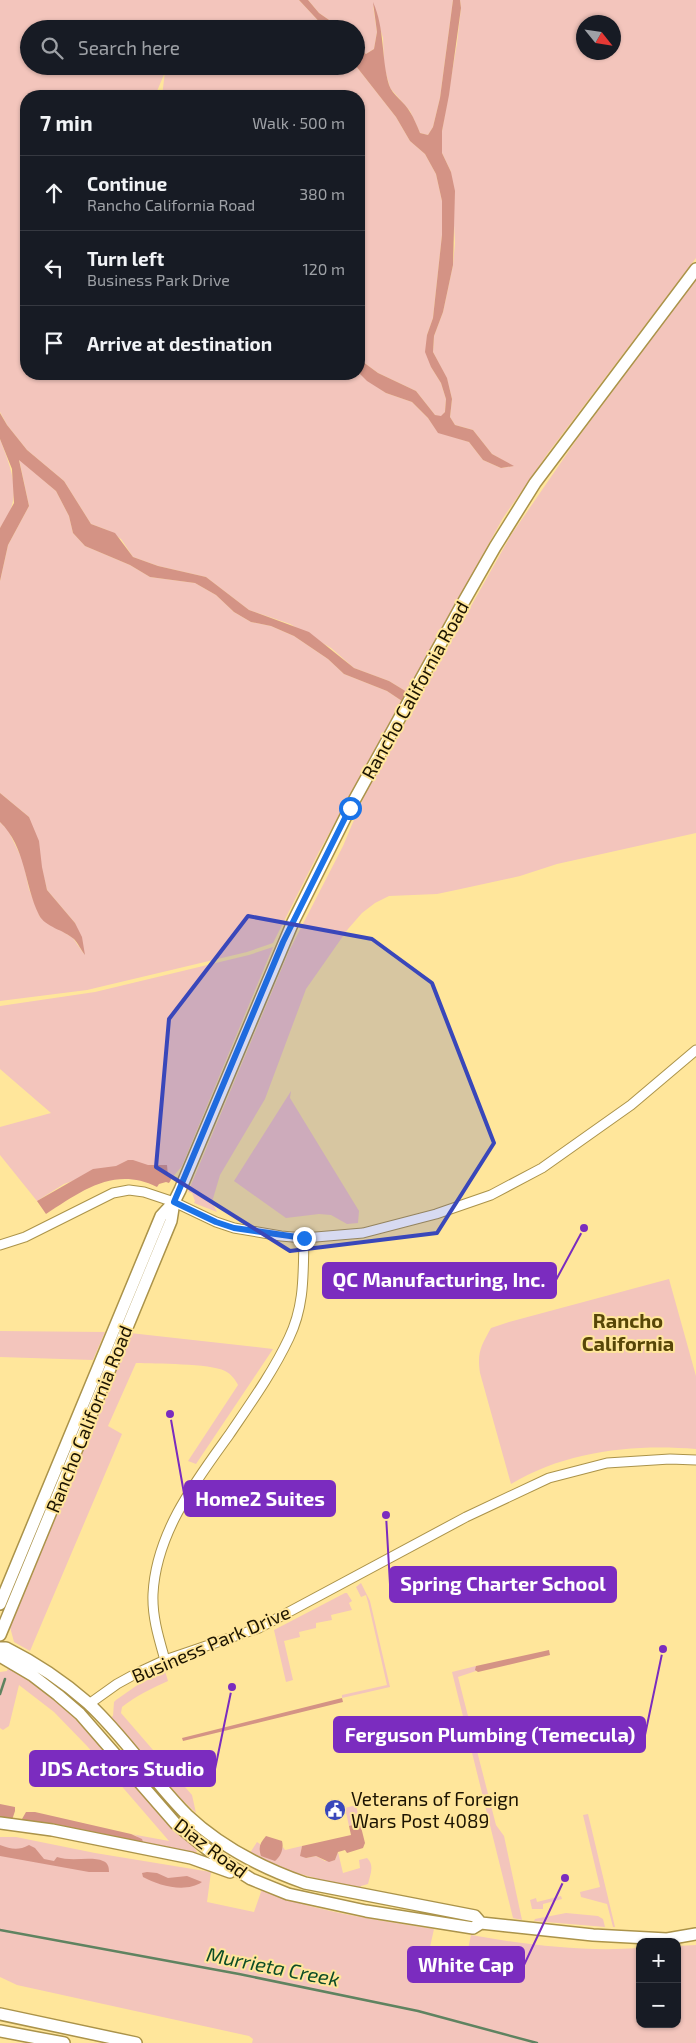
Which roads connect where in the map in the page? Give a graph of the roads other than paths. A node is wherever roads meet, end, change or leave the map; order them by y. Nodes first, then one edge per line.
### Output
1 (696, 270) edge
2 (696, 1050) edge
3 (174, 1202) junction
4 (304, 1238) junction
5 (0, 1246) edge
6 (696, 1460) edge
7 (0, 1604) edge
8 (0, 1635) edge
9 (0, 1648) edge
10 (0, 1656) edge
11 (165, 1660) junction
12 (89, 1704) junction
13 (0, 1823) edge
14 (251, 1879) junction
15 (481, 1923) junction
16 (696, 1934) edge
17 (0, 2014) edge
18 (0, 2031) edge
19 (64, 2043) edge
20 (136, 2043) edge

1 - 3 main road, Rancho California Road
2 - 4 street
3 - 4 street
3 - 5 street
3 - 7 main road, Rancho California Road
3 - 8 main road, Rancho California Road
4 - 11 street
6 - 11 street, Business Park Drive
9 - 12 main road, Diaz Road
10 - 14 main road, Diaz Road
11 - 12 street, Business Park Drive
12 - 15 main road, Diaz Road
13 - 14 main road
14 - 15 main road, Diaz Road
15 - 16 main road, Diaz Road
17 - 20 main road
18 - 19 main road

